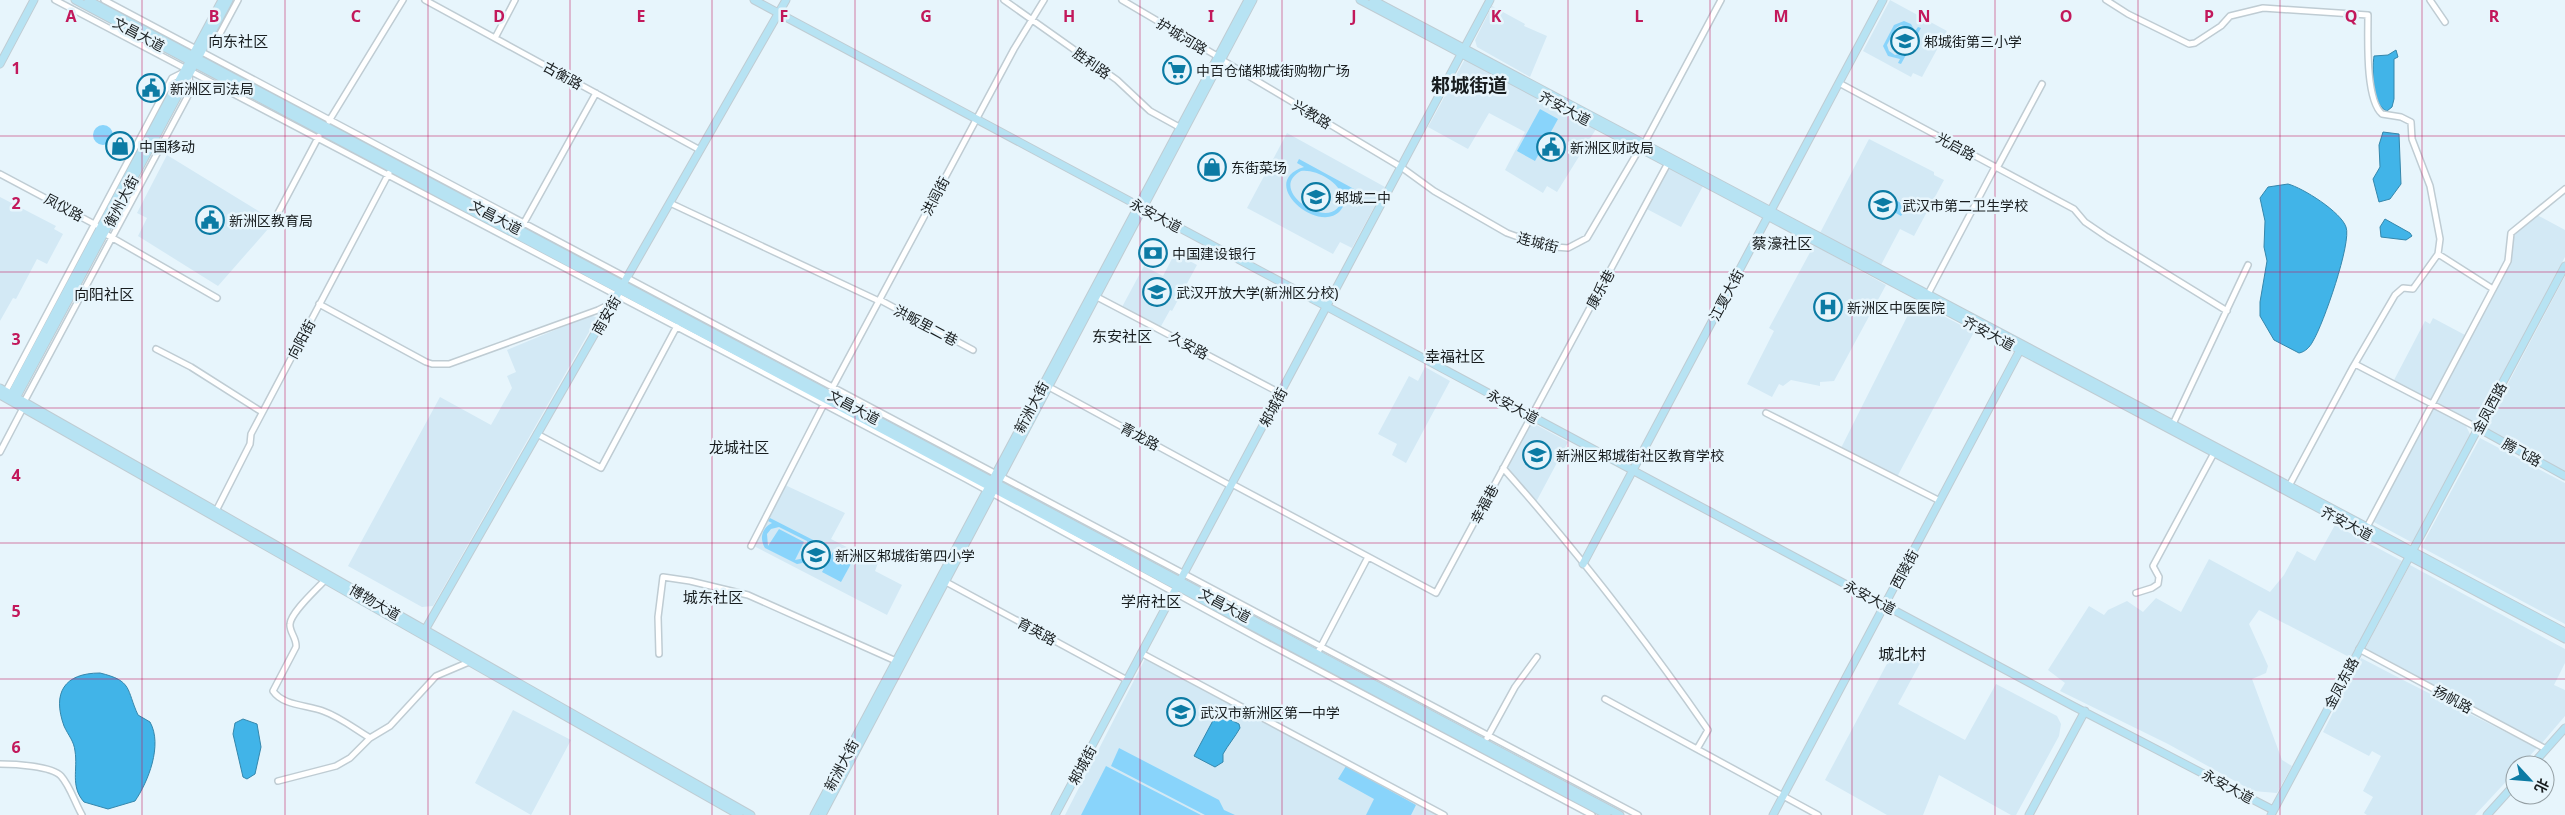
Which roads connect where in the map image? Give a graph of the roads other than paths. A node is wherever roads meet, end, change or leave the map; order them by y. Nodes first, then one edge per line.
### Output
1 (34, 0) edge
2 (55, 0) edge
3 (75, 0) edge
4 (88, 0) edge
5 (104, 0) edge
6 (222, 0) edge
7 (229, 0) edge
8 (238, 0) edge
9 (403, 0) edge
10 (425, 0) edge
11 (515, 0) edge
12 (754, 0) edge
13 (786, 0) edge
14 (1004, 0) edge
15 (1044, 0) edge
16 (1122, 0) edge
17 (1248, 0) edge
18 (1252, 0) edge
19 (1360, 0) edge
20 (1373, 0) edge
21 (1490, 0) edge
22 (1721, 0) edge
23 (1883, 0) edge
24 (2106, 0) edge
25 (2430, 0) edge
26 (779, 13) junction
27 (1031, 20) junction
28 (2445, 22) dead end
29 (495, 38) junction
30 (1463, 51) junction
31 (197, 55) junction
32 (1220, 58) junction
33 (0, 64) edge
34 (187, 72) junction
35 (1839, 83) junction
36 (2042, 84) dead end
37 (596, 93) junction
38 (977, 119) junction
39 (1179, 127) junction
40 (324, 129) junction
41 (1642, 146) junction
42 (700, 150) junction
43 (1668, 163) junction
44 (1401, 167) junction
45 (1996, 168) junction
46 (390, 172) junction
47 (0, 174) edge
48 (2565, 189) edge
49 (670, 203) junction
50 (1141, 206) junction
51 (1770, 214) junction
52 (276, 217) dead end
53 (524, 223) junction
54 (100, 228) junction
55 (520, 230) junction
56 (112, 238) junction
57 (2438, 254) junction
58 (2248, 265) dead end
59 (2565, 266) edge
60 (627, 277) junction
61 (2494, 289) junction
62 (618, 293) junction
63 (1928, 294) junction
64 (1097, 297) junction
65 (216, 298) dead end
66 (879, 300) junction
67 (319, 304) junction
68 (1327, 306) junction
69 (2227, 310) junction
70 (678, 325) junction
71 (156, 349) dead end
72 (973, 350) dead end
73 (2020, 350) junction
74 (2355, 364) junction
75 (832, 387) junction
76 (1049, 387) junction
77 (1280, 393) junction
78 (8, 395) edge
79 (826, 399) junction
80 (2432, 404) junction
81 (23, 405) junction
82 (262, 412) junction
83 (1766, 413) dead end
84 (1531, 415) junction
85 (2173, 424) junction
86 (2478, 428) junction
87 (538, 434) junction
88 (0, 452) edge
89 (2214, 453) junction
90 (1504, 468) junction
91 (1633, 470) junction
92 (2565, 476) edge
93 (994, 484) junction
94 (1231, 485) junction
95 (2289, 486) junction
96 (1940, 501) junction
97 (216, 511) junction
98 (2367, 527) junction
99 (751, 546) dead end
100 (2411, 554) junction
101 (1368, 557) junction
102 (1583, 564) junction
103 (1184, 574) junction
104 (325, 580) junction
105 (946, 582) junction
106 (1177, 587) junction
107 (1436, 593) joint
108 (2136, 593) dead end
109 (1885, 605) junction
110 (425, 630) junction
111 (2565, 632) edge
112 (2565, 639) edge
113 (1319, 650) junction
114 (2359, 650) junction
115 (659, 654) dead end
116 (1141, 654) junction
117 (1537, 658) dead end
118 (896, 661) junction
119 (469, 662) junction
120 (1127, 680) junction
121 (1605, 699) dead end
122 (2085, 712) junction
123 (2565, 728) edge
124 (1489, 735) junction
125 (370, 738) junction
126 (1484, 743) junction
127 (1698, 749) junction
128 (2546, 749) junction
129 (2541, 755) edge
130 (0, 764) edge
131 (278, 781) dead end
132 (2505, 795) edge
133 (1783, 796) junction
134 (2272, 812) edge
135 (82, 815) edge
136 (739, 815) edge
137 (751, 815) edge
138 (814, 815) edge
139 (822, 815) edge
140 (1055, 815) edge
141 (1444, 815) edge
142 (1592, 815) edge
143 (1607, 815) edge
144 (1620, 815) edge
145 (1638, 815) edge
146 (1773, 815) edge
147 (1818, 815) edge
148 (2029, 815) edge
149 (2487, 815) edge

1 - 33 main road
2 - 34 street
3 - 31 main road, 文昌大道
4 - 31 main road, 文昌大道
5 - 31 street
6 - 31 main road, 衡州大街
7 - 31 main road, 衡州大街
8 - 31 street
9 - 40 street
10 - 29 street, 古衡路
11 - 29 street
12 - 26 main road, 永安大道
13 - 26 main road, 南安街
14 - 27 street, 胜利路
15 - 27 street, 洪闾街
16 - 32 street, 护城河路
17 - 32 main road, 新洲大街
18 - 32 main road, 新洲大街
19 - 30 main road, 齐安大道
20 - 30 main road, 齐安大道
21 - 30 main road, 邾城街
22 - 41 street, 连城街
23 - 35 main road, 江夏大街
24 - 57 street
25 - 28 street
26 - 38 main road, 永安大道
26 - 42 main road, 南安街
27 - 38 street, 洪闾街
27 - 39 street, 胜利路
29 - 37 street, 古衡路
30 - 41 main road, 齐安大道
30 - 44 main road, 邾城街
31 - 34 main road, 衡州大街
31 - 40 main road, 文昌大道
31 - 40 street
32 - 39 main road, 新洲大街
32 - 44 street, 兴教路
32 - 50 main road, 新洲大街
34 - 40 street
34 - 54 main road, 衡州大街
34 - 56 street
35 - 45 street, 光启路
35 - 51 main road, 江夏大街
36 - 45 street
37 - 42 street, 古衡路
37 - 53 street
38 - 50 main road, 永安大道
38 - 66 street, 洪闾街
39 - 50 main road, 新洲大街
40 - 46 main road, 文昌大道
40 - 52 street
40 - 53 street
40 - 55 main road, 文昌大道
41 - 43 main road, 齐安大道
41 - 44 street, 连城街
41 - 51 main road, 齐安大道
42 - 49 main road, 南安街
43 - 51 main road, 齐安大道
43 - 84 street, 康乐巷
44 - 68 main road, 邾城街
45 - 63 street
45 - 69 street, 光启路
46 - 62 main road, 文昌大道
46 - 67 street, 向阳街
47 - 54 street, 凤仪路
48 - 61 street
49 - 60 main road, 南安街
49 - 66 street, 洪畈里二巷
50 - 64 main road, 新洲大街
50 - 68 main road, 永安大道
50 - 93 main road, 新洲大街
51 - 63 main road, 齐安大道
51 - 73 main road, 齐安大道
51 - 91 main road, 江夏大街
53 - 55 street
53 - 60 street
54 - 56 street, 凤仪路
54 - 78 main road, 衡州大街
54 - 78 street
55 - 62 main road, 文昌大道
56 - 65 street, 凤仪路
56 - 81 street
57 - 61 street
57 - 74 street
58 - 69 street
59 - 86 main road, 金凤西路
60 - 62 main road, 南安街
60 - 75 street
61 - 80 street
62 - 67 street
62 - 70 main road, 文昌大道
62 - 79 main road, 文昌大道
62 - 87 main road, 南安街
63 - 85 main road, 齐安大道
64 - 76 main road, 新洲大街
64 - 77 street, 久安路
66 - 72 street, 洪畈里二巷
66 - 75 street, 洪闾街
67 - 82 street, 向阳街
68 - 77 main road, 邾城街
68 - 84 main road, 永安大道
69 - 85 street
70 - 79 main road, 文昌大道
70 - 87 street
71 - 82 street
73 - 89 main road, 齐安大道
73 - 96 main road, 西陵街
74 - 80 street
74 - 95 street
75 - 79 street, 洪闾街
75 - 93 street
76 - 93 main road, 新洲大街
76 - 94 street, 青龙路
77 - 94 main road, 邾城街
78 - 81 main road, 博物大道
79 - 93 main road, 文昌大道
79 - 93 street
79 - 99 street, 洪闾街
80 - 86 street
80 - 98 street
81 - 88 street
81 - 97 main road, 博物大道
81 - 104 main road, 博物大道
82 - 97 street, 向阳街
83 - 96 street
84 - 90 street, 幸福巷
84 - 91 main road, 永安大道
85 - 95 main road, 齐安大道
86 - 92 main road, 腾飞路
86 - 100 main road, 金凤西路
87 - 110 main road, 南安街
89 - 100 main road, 齐安大道
89 - 108 street
90 - 102 street
90 - 107 street, 幸福巷
91 - 102 main road, 江夏大街
91 - 109 main road, 永安大道
93 - 103 street
93 - 105 main road, 新洲大街
93 - 106 main road, 文昌大道
93 - 106 street
93 - 118 main road, 新洲大街
94 - 101 street, 青龙路
94 - 103 main road, 邾城街
95 - 98 main road, 齐安大道
96 - 109 main road, 西陵街
97 - 110 main road, 博物大道
98 - 100 main road, 齐安大道
100 - 111 main road, 齐安大道
100 - 112 main road, 齐安大道
100 - 114 main road, 金凤东路
101 - 107 street, 青龙路
101 - 113 street
102 - 127 street
103 - 106 main road, 邾城街
103 - 113 street
104 - 119 main road, 博物大道
104 - 125 street
105 - 120 street, 育英路
105 - 139 main road, 新洲大街
106 - 113 main road, 文昌大道
106 - 116 main road, 邾城街
106 - 142 street
106 - 143 main road, 文昌大道
109 - 122 main road, 永安大道
109 - 133 main road, 西陵街
110 - 137 main road, 博物大道
113 - 124 street
113 - 126 main road, 文昌大道
114 - 128 street, 扬帆路
114 - 134 main road, 金凤东路
115 - 118 street
116 - 120 main road, 邾城街
116 - 141 street
117 - 124 street
118 - 138 main road, 新洲大街
119 - 125 street
119 - 136 main road, 博物大道
120 - 140 main road, 邾城街
121 - 127 street
122 - 134 main road, 永安大道
122 - 148 main road
123 - 128 main road
124 - 126 street
124 - 145 street
125 - 131 street
126 - 144 main road, 文昌大道
127 - 133 street
128 - 129 main road
130 - 135 street
132 - 149 main road
133 - 146 main road, 西陵街
133 - 147 street

